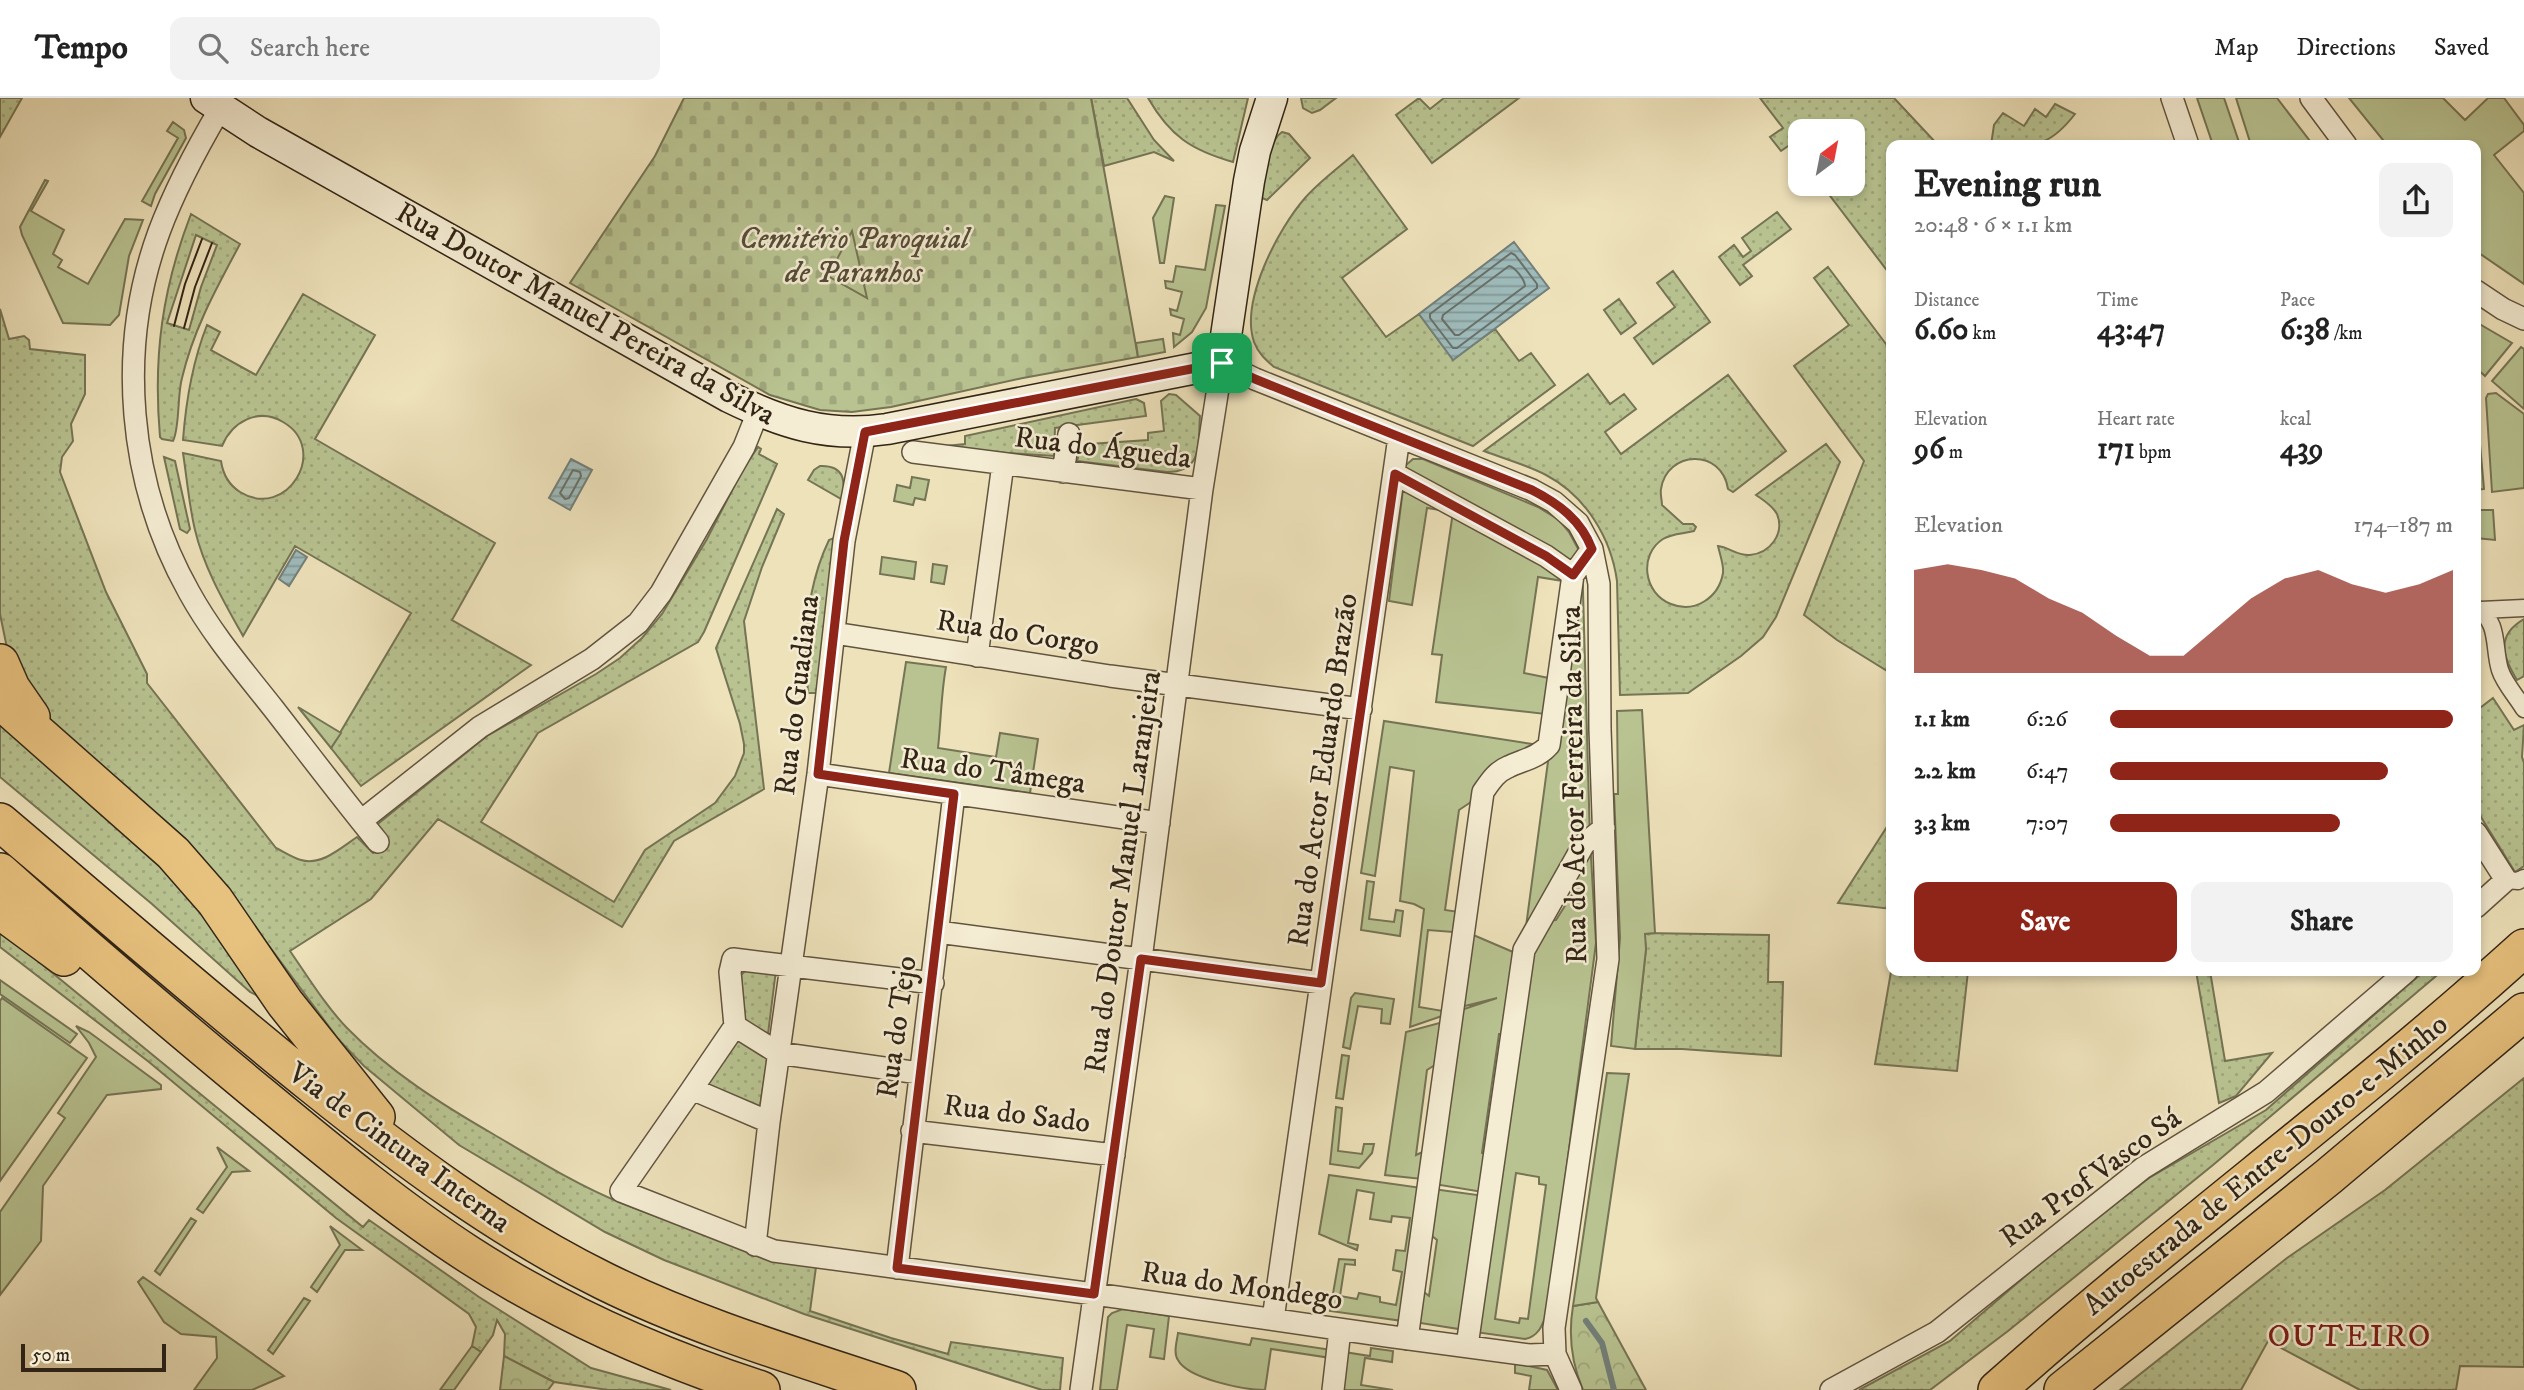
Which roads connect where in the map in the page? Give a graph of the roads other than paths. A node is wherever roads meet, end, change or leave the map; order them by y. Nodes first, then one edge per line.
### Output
1 (1272, 98) edge
2 (2172, 98) edge
3 (2311, 98) edge
4 (213, 103) edge
5 (2186, 140) edge
6 (2342, 140) edge
7 (2481, 294) edge
8 (2524, 319) edge
9 (1222, 363) junction
10 (758, 412) junction
11 (865, 432) junction
12 (1069, 434) dead end
13 (1399, 437) junction
14 (912, 452) dead end
15 (1003, 464) junction
16 (1063, 472) junction
17 (1395, 474) junction
18 (1202, 489) junction
19 (1592, 549) junction
20 (1573, 575) junction
21 (2524, 608) edge
22 (2481, 609) edge
23 (2481, 612) edge
24 (834, 633) junction
25 (977, 656) junction
26 (0, 663) edge
27 (1178, 684) junction
28 (0, 700) edge
29 (1361, 709) junction
30 (2524, 709) edge
31 (46, 738) junction
32 (818, 774) junction
33 (954, 794) junction
34 (0, 821) edge
35 (361, 821) junction
36 (1159, 823) junction
37 (1604, 828) junction
38 (2481, 839) edge
39 (378, 842) dead end
40 (0, 872) edge
41 (2515, 879) edge
42 (0, 897) edge
43 (2481, 903) edge
44 (0, 910) edge
45 (938, 932) junction
46 (2524, 948) edge
47 (1141, 959) junction
48 (791, 966) junction
49 (2401, 976) edge
50 (933, 983) junction
51 (1321, 983) junction
52 (137, 993) junction
53 (2524, 1012) edge
54 (735, 1026) junction
55 (778, 1053) junction
56 (212, 1055) junction
57 (919, 1073) junction
58 (692, 1090) junction
59 (769, 1122) junction
60 (912, 1130) junction
61 (1114, 1155) junction
62 (410, 1162) junction
63 (755, 1245) junction
64 (897, 1268) junction
65 (1094, 1294) junction
66 (1273, 1319) junction
67 (2070, 1324) junction
68 (1340, 1330) junction
69 (1407, 1339) junction
70 (1467, 1346) junction
71 (2118, 1347) junction
72 (1555, 1354) junction
73 (1082, 1381) edge
74 (761, 1390) edge
75 (897, 1390) edge
76 (1333, 1390) edge
77 (1571, 1390) edge
78 (1831, 1390) edge
79 (1978, 1390) edge
80 (1997, 1390) edge
81 (2063, 1390) edge
82 (2074, 1390) edge

1 - 9 main road
2 - 5 street
3 - 6 street
4 - 10 main road, Rua Doutor Manuel Pereira da Silva
4 - 35 street
7 - 8 street
9 - 11 main road, Rua Doutor Manuel Pereira da Silva
9 - 13 street, Rua do Actor Ferreira da Silva
9 - 18 street, Rua do Doutor Manuel Laranjeira
10 - 11 main road, Rua Doutor Manuel Pereira da Silva
10 - 35 street
11 - 24 street, Rua do Guadiana
12 - 16 street
13 - 17 street, Rua do Actor Eduardo Brazão
13 - 19 street, Rua do Actor Ferreira da Silva
14 - 15 street, Rua do Águeda
15 - 16 street, Rua do Águeda
15 - 25 street
16 - 18 street, Rua do Águeda
17 - 20 street
17 - 29 street, Rua do Actor Eduardo Brazão
18 - 27 street, Rua do Doutor Manuel Laranjeira
19 - 20 street
19 - 37 street, Rua do Actor Ferreira da Silva
20 - 69 street
21 - 22 street
23 - 30 street
24 - 25 street, Rua do Corgo
24 - 32 street, Rua do Guadiana
25 - 27 street, Rua do Corgo
26 - 31 highway
27 - 29 street, Rua do Corgo
27 - 36 street, Rua do Doutor Manuel Laranjeira
28 - 31 highway
29 - 51 street, Rua do Actor Eduardo Brazão
31 - 62 highway
32 - 33 street, Rua do Tâmega
32 - 48 street, Rua do Guadiana
33 - 36 street, Rua do Tâmega
33 - 45 street, Rua do Tejo
34 - 62 highway, Via de Cintura Interna
35 - 39 street
36 - 47 street, Rua do Doutor Manuel Laranjeira
37 - 70 street
37 - 72 street, Rua do Actor Ferreira da Silva
38 - 41 street
40 - 52 highway, Via de Cintura Interna
41 - 43 street
42 - 52 highway
44 - 56 highway
45 - 47 street
45 - 50 street, Rua do Tejo
46 - 67 highway, Autoestrada de Entre-Douro-e-Minho
47 - 51 street
47 - 61 street, Rua do Doutor Manuel Laranjeira
48 - 50 street
48 - 54 street
48 - 55 street, Rua do Guadiana
49 - 78 street, Rua Prof Vasco Sá
50 - 57 street, Rua do Tejo
51 - 66 street, Rua do Actor Eduardo Brazão
52 - 56 highway, Via de Cintura Interna
53 - 71 highway, Autoestrada de Entre-Douro-e-Minho
54 - 55 street
54 - 58 street
55 - 57 street
55 - 59 street, Rua do Guadiana
56 - 74 highway, Via de Cintura Interna
57 - 60 street, Rua do Tejo
58 - 59 street
58 - 63 street, Rua do Mondego
59 - 63 street, Rua do Guadiana
60 - 61 street, Rua do Sado
60 - 64 street, Rua do Tejo
61 - 65 street, Rua do Doutor Manuel Laranjeira
62 - 75 highway, Via de Cintura Interna
63 - 64 street, Rua do Mondego
64 - 65 street, Rua do Mondego
65 - 66 street, Rua do Mondego
65 - 73 street, Rua do Doutor Manuel Laranjeira
66 - 68 street, Rua do Mondego
67 - 79 highway
67 - 80 highway
68 - 69 street, Rua do Mondego
68 - 76 street
69 - 70 street, Rua do Mondego
70 - 72 street, Rua do Mondego
71 - 81 highway
71 - 82 highway
72 - 77 street

